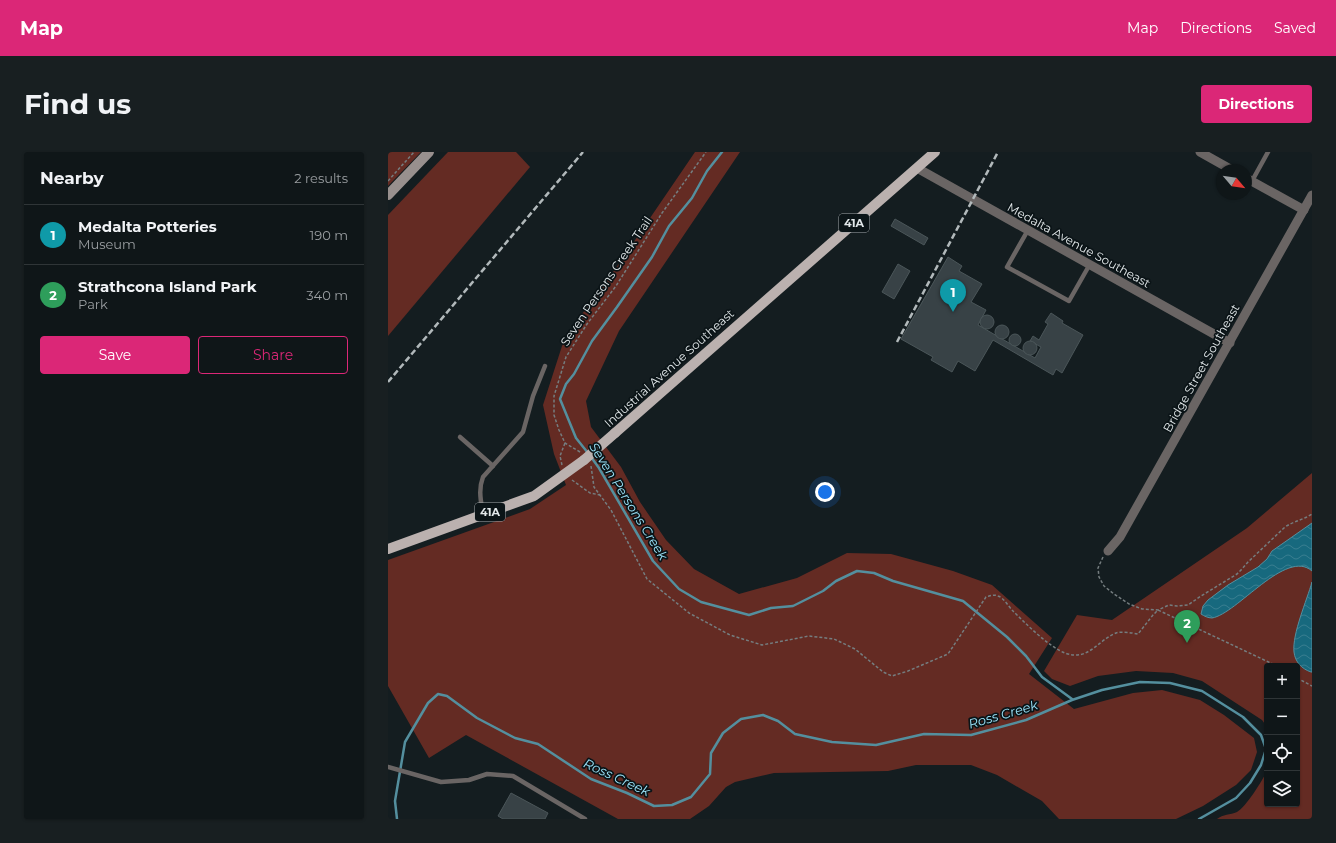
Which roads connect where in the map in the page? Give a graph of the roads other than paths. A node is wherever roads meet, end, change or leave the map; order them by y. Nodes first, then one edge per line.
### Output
1 (429, 152) edge
2 (935, 152) edge
3 (1200, 152) edge
4 (1268, 152) edge
5 (1221, 164) edge
6 (917, 168) junction
7 (1252, 175) edge
8 (1252, 181) edge
9 (388, 195) edge
10 (1312, 195) edge
11 (1304, 210) junction
12 (1028, 230) junction
13 (1090, 264) junction
14 (1230, 342) junction
15 (545, 366) dead end
16 (460, 437) dead end
17 (493, 466) junction
18 (483, 515) junction
19 (388, 549) edge
20 (1108, 551) road end
21 (388, 767) edge
22 (585, 819) edge

1 - 9 street
2 - 6 main road, Industrial Avenue Southeast / 41A
3 - 5 street
4 - 7 lane
6 - 12 street, Medalta Avenue Southeast
6 - 18 main road, Industrial Avenue Southeast / 41A, bridge
8 - 11 street
10 - 11 street, Bridge Street Southeast
11 - 14 street, Bridge Street Southeast
12 - 13 street, Medalta Avenue Southeast
12 - 13 lane
13 - 14 street, Medalta Avenue Southeast
14 - 20 street, Bridge Street Southeast
15 - 17 lane
16 - 17 lane
17 - 18 lane
18 - 19 main road, Industrial Avenue Southeast / 41A
21 - 22 lane

